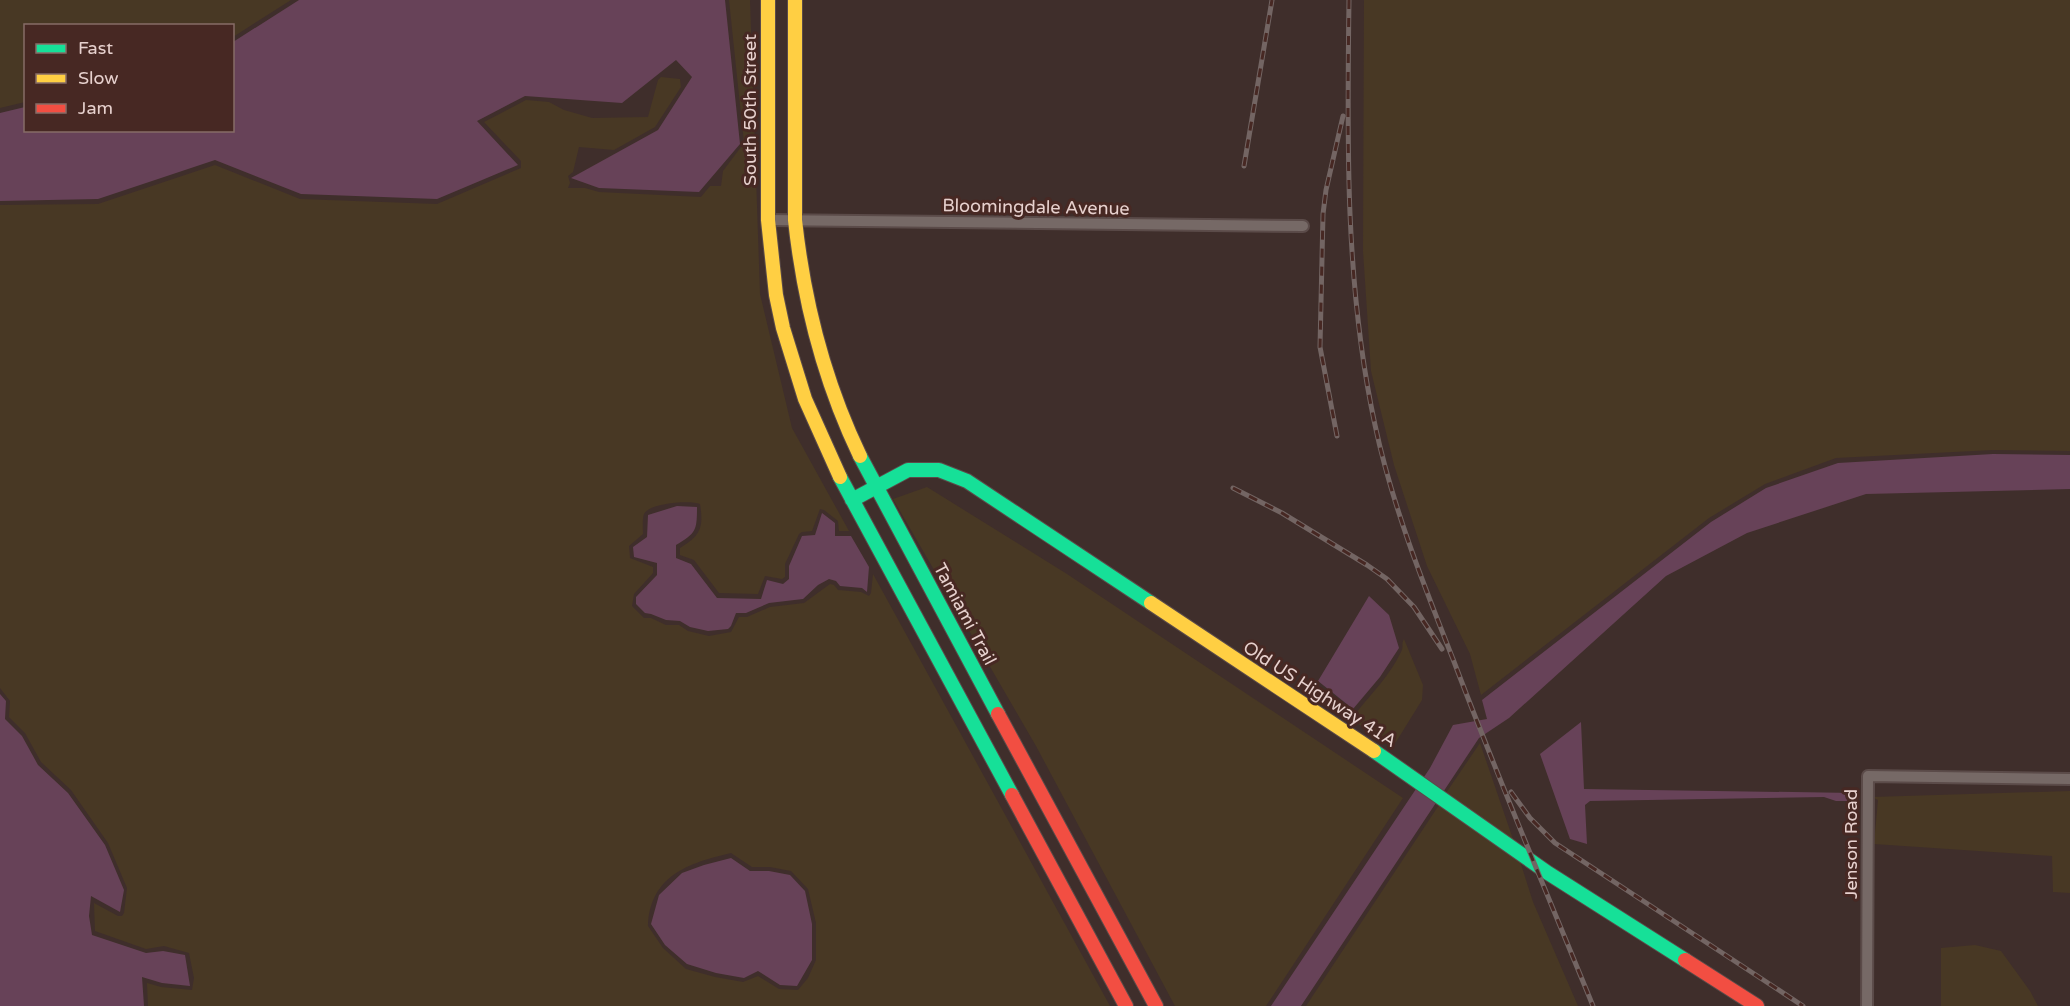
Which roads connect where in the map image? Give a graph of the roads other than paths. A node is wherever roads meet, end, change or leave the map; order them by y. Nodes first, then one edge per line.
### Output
1 (768, 0) edge
2 (795, 0) edge
3 (768, 220) junction
4 (795, 220) junction
5 (1303, 226) dead end
6 (876, 487) junction
7 (852, 500) junction
8 (2070, 779) edge
9 (1126, 1006) edge
10 (1156, 1006) edge
11 (1757, 1006) edge
12 (1867, 1006) edge

1 - 3 main road, South 50th Street
2 - 4 main road
3 - 4 street, Bloomingdale Avenue
3 - 7 main road
4 - 5 street, Bloomingdale Avenue
4 - 6 main road, Tamiami Trail
6 - 7 main road, Old US Highway 41A
6 - 10 main road, Tamiami Trail
6 - 11 main road, Old US Highway 41A
7 - 9 main road
8 - 12 street, Jenson Road

